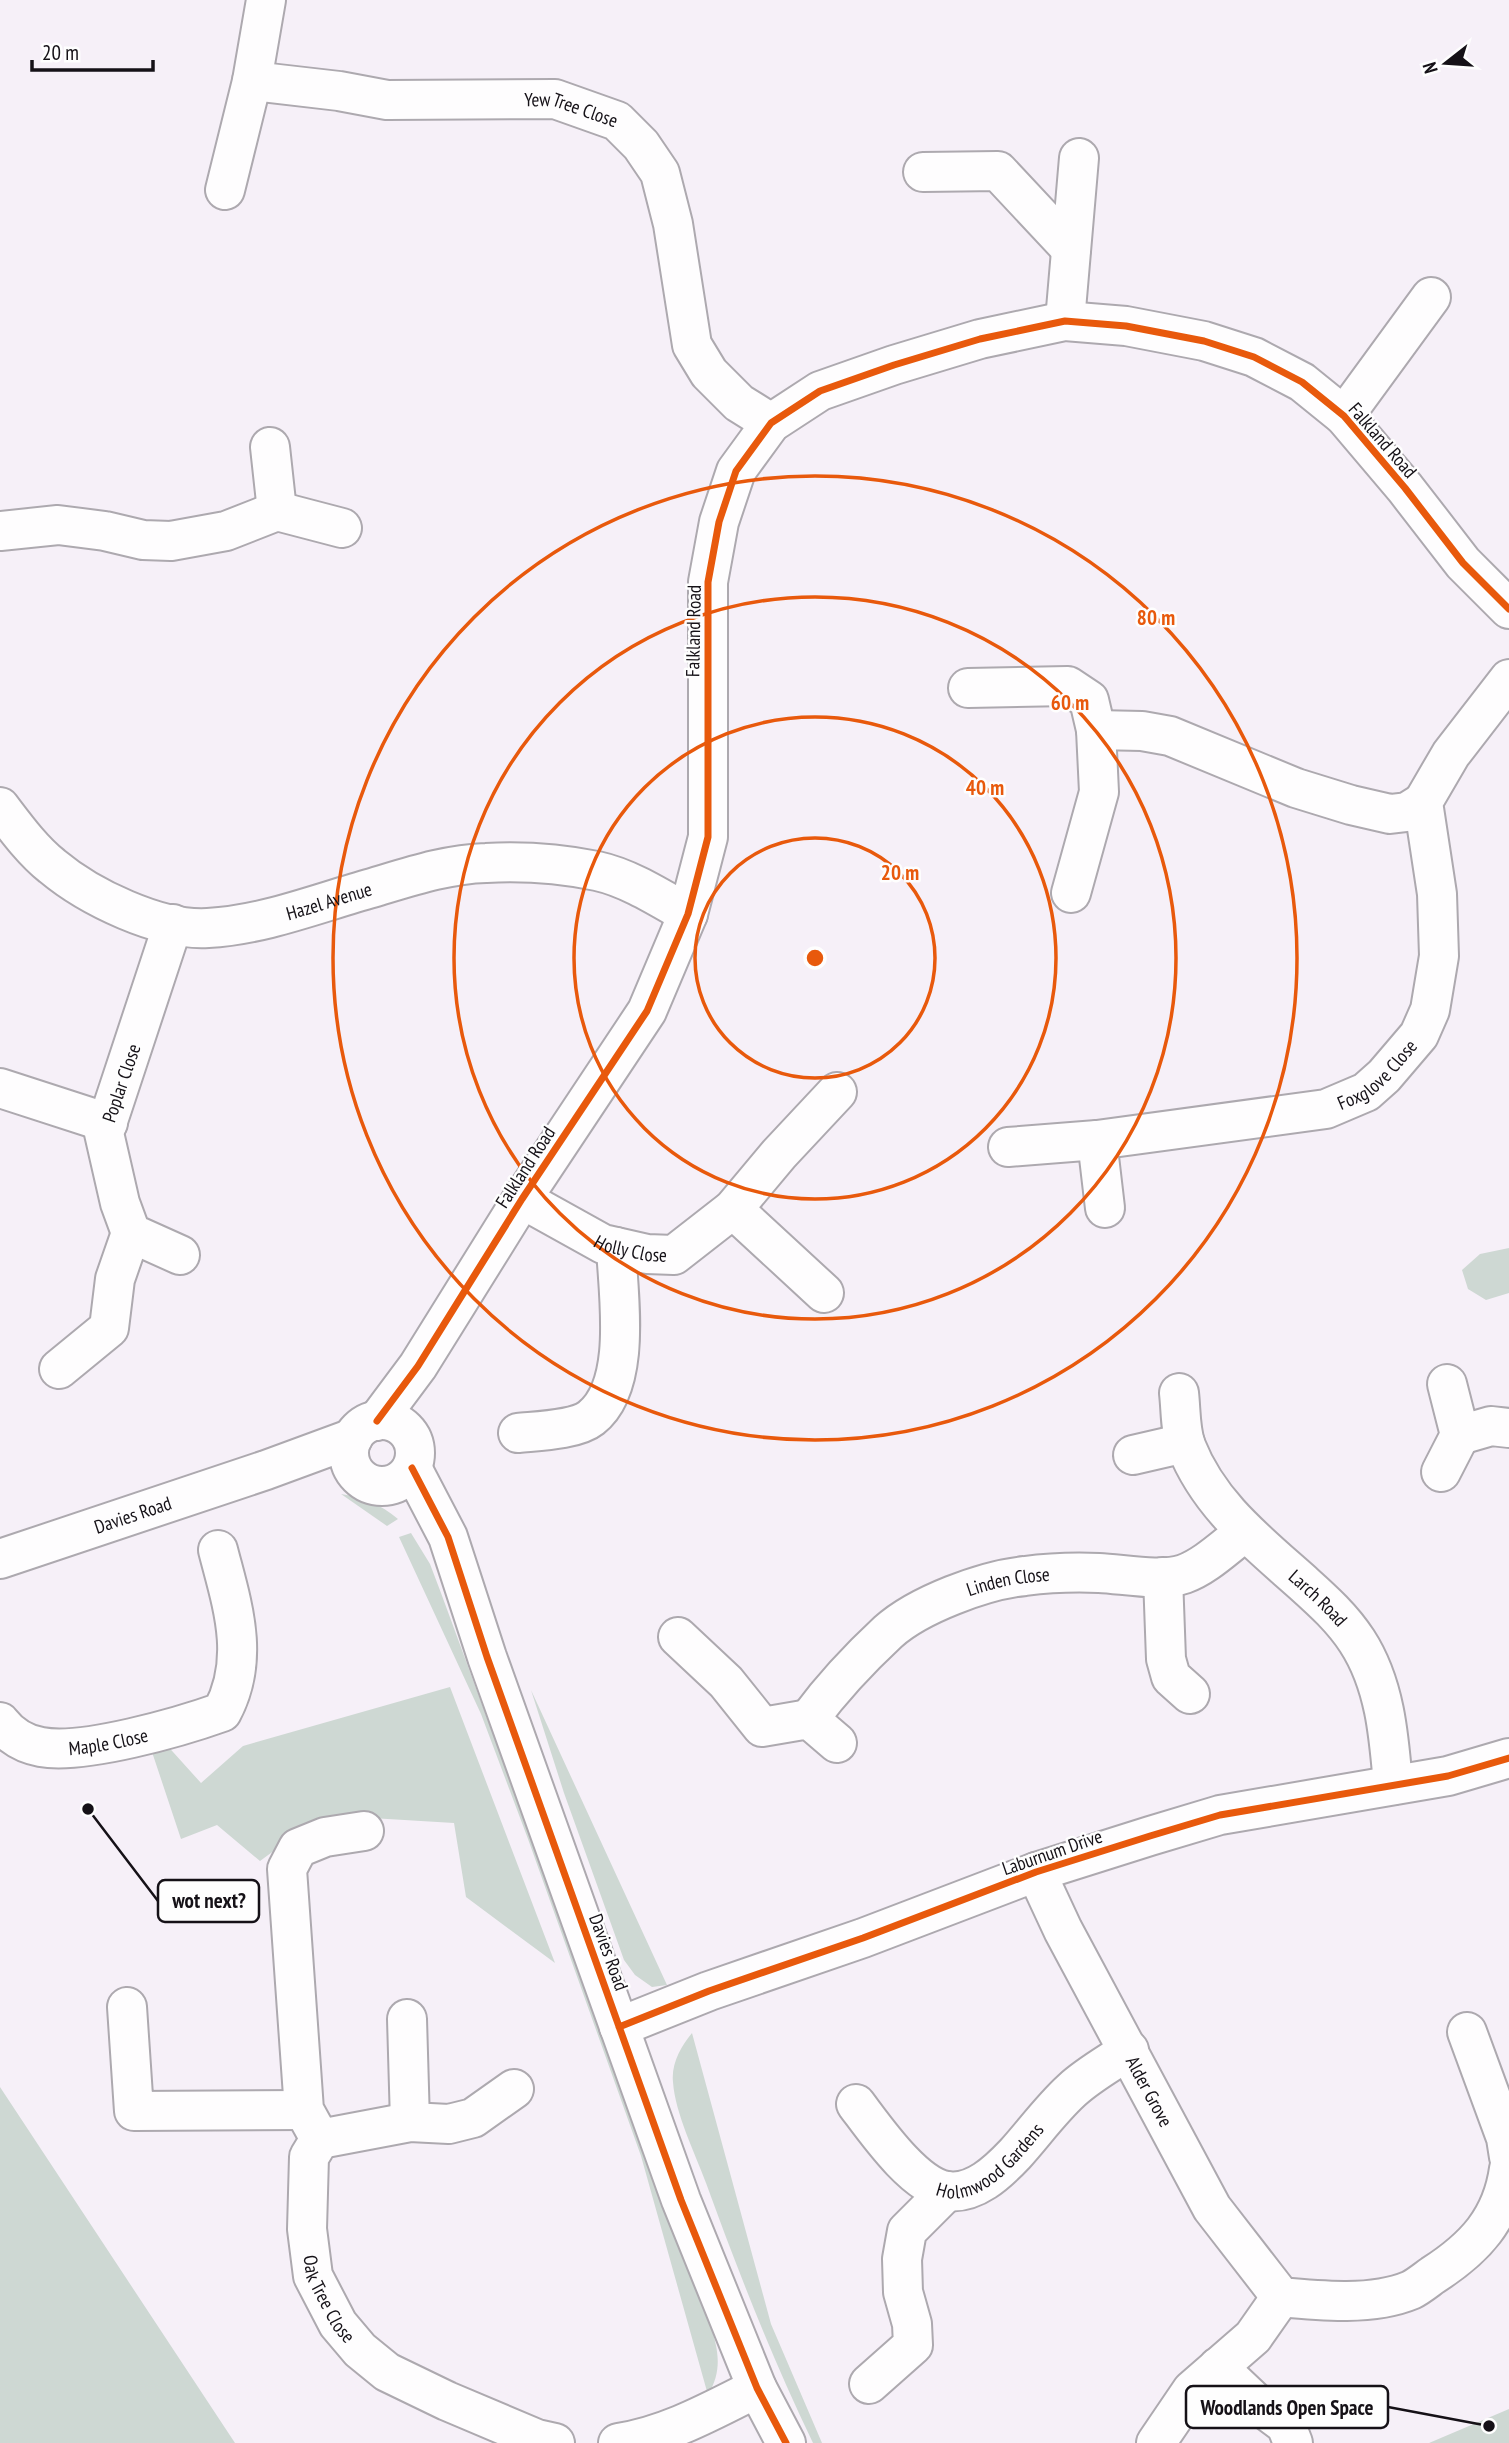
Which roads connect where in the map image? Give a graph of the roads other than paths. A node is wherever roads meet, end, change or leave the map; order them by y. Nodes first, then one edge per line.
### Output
1 (266, 0) edge
2 (252, 81) junction
3 (1079, 158) dead end
4 (923, 172) dead end
5 (225, 190) dead end
6 (1071, 249) junction
7 (1431, 297) dead end
8 (1065, 321) junction
9 (1344, 416) junction
10 (771, 424) junction
11 (270, 447) dead end
12 (277, 511) junction
13 (342, 528) dead end
14 (0, 531) edge
15 (1509, 609) edge
16 (1509, 679) edge
17 (968, 688) dead end
18 (1096, 730) junction
19 (1423, 802) junction
20 (5, 824) edge
21 (1071, 893) dead end
22 (688, 914) junction
23 (173, 924) junction
24 (0, 1088) edge
25 (836, 1092) dead end
26 (108, 1123) junction
27 (1097, 1140) junction
28 (1008, 1147) dead end
29 (523, 1199) junction
30 (733, 1209) junction
31 (1105, 1209) dead end
32 (131, 1233) junction
33 (617, 1247) junction
34 (180, 1255) dead end
35 (824, 1293) dead end
36 (59, 1369) dead end
37 (1447, 1384) dead end
38 (1179, 1393) dead end
39 (1509, 1428) edge
40 (518, 1433) dead end
41 (1460, 1435) junction
42 (1185, 1443) junction
43 (382, 1453) junction
44 (1133, 1455) dead end
45 (1441, 1472) dead end
46 (1245, 1532) junction
47 (218, 1550) dead end
48 (0, 1559) edge
49 (1163, 1577) junction
50 (678, 1636) dead end
51 (1189, 1694) dead end
52 (0, 1722) edge
53 (1509, 1758) edge
54 (1393, 1785) junction
55 (363, 1831) dead end
56 (1036, 1872) junction
57 (127, 2007) dead end
58 (407, 2018) dead end
59 (620, 2027) junction
60 (1467, 2032) dead end
61 (1129, 2050) junction
62 (514, 2089) dead end
63 (856, 2104) dead end
64 (410, 2122) junction
65 (312, 2125) junction
66 (1509, 2157) edge
67 (1509, 2169) edge
68 (947, 2191) junction
69 (1282, 2297) junction
70 (1218, 2367) junction
71 (869, 2384) dead end
72 (757, 2388) junction
73 (543, 2442) edge
74 (618, 2443) edge
75 (786, 2443) edge
76 (1156, 2443) edge
77 (1293, 2443) edge

1 - 2 street
2 - 5 street
2 - 10 street, Yew Tree Close
3 - 6 street
4 - 6 street
6 - 8 street
7 - 9 street, Falkland Road
8 - 9 street, Falkland Road
8 - 10 street, Falkland Road
9 - 15 street, Falkland Road
10 - 22 street, Falkland Road
11 - 12 street
12 - 13 street
12 - 14 street
16 - 19 street
17 - 18 street
18 - 19 street
18 - 21 street
19 - 27 street, Foxglove Close
20 - 23 street, Hazel Avenue
22 - 23 street, Hazel Avenue
22 - 29 street, Falkland Road
23 - 26 street, Poplar Close
24 - 26 street
25 - 30 street, Holly Close
26 - 32 street, Poplar Close
27 - 28 street, Foxglove Close
27 - 31 street
29 - 33 street, Holly Close
29 - 43 street, Falkland Road
30 - 33 street, Holly Close
30 - 35 street
32 - 34 street
32 - 36 street
33 - 40 street
37 - 41 street
38 - 42 street, Larch Road
39 - 41 street
41 - 45 street
42 - 44 street
42 - 46 street, Larch Road
43 - 48 street, Davies Road
43 - 59 street, Davies Road
46 - 49 street, Linden Close
46 - 54 street, Larch Road
47 - 52 street, Maple Close
49 - 50 street, Linden Close
49 - 51 street
53 - 54 street, Laburnum Drive
54 - 56 street, Laburnum Drive
55 - 65 street
56 - 59 street, Laburnum Drive
56 - 61 street, Alder Grove
57 - 65 street
58 - 64 street
59 - 72 street, Davies Road
60 - 66 street
61 - 68 street, Holmwood Gardens
61 - 69 street, Alder Grove
62 - 64 street
63 - 68 street, Holmwood Gardens
64 - 65 street
65 - 73 street, Oak Tree Close
67 - 69 street
68 - 71 street
69 - 70 street
70 - 76 street
70 - 77 street
72 - 74 street
72 - 75 street, Davies Road

